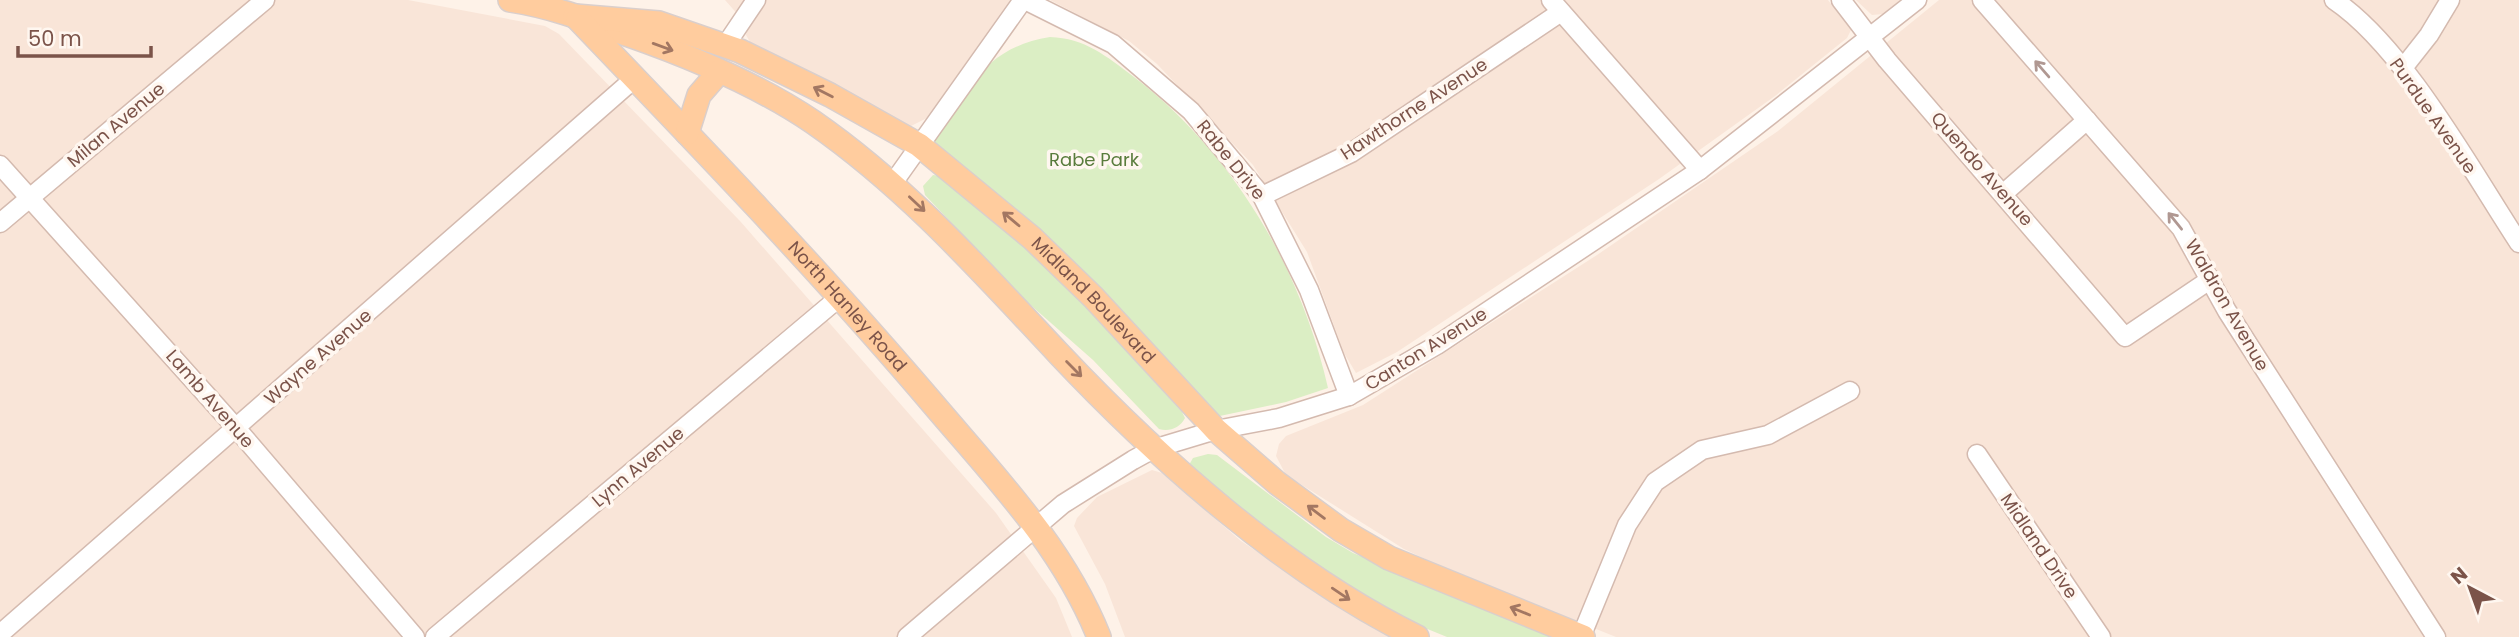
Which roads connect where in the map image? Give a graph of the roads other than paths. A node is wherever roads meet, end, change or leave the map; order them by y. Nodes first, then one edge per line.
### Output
1 (265, 0) edge
2 (510, 0) edge
3 (756, 0) edge
4 (1024, 0) edge
5 (1841, 0) edge
6 (1917, 0) edge
7 (1982, 0) edge
8 (2334, 0) edge
9 (2450, 0) edge
10 (1556, 6) edge
11 (568, 8) edge
12 (1870, 36) junction
13 (725, 46) junction
14 (2403, 68) junction
15 (719, 72) junction
16 (635, 78) junction
17 (2087, 120) junction
18 (687, 133) junction
19 (919, 145) junction
20 (0, 165) edge
21 (1700, 170) junction
22 (893, 183) junction
23 (2004, 193) junction
24 (1262, 196) junction
25 (30, 197) junction
26 (0, 223) edge
27 (2519, 243) edge
28 (2211, 279) junction
29 (841, 296) junction
30 (1850, 391) dead end
31 (1349, 396) junction
32 (237, 429) junction
33 (1216, 430) junction
34 (1153, 449) junction
35 (1977, 454) dead end
36 (1037, 525) junction
37 (0, 634) edge
38 (415, 637) edge
39 (435, 637) edge
40 (907, 637) edge
41 (1099, 637) edge
42 (1417, 637) edge
43 (1582, 637) edge
44 (2101, 637) edge
45 (2435, 637) edge

1 - 25 street, Milan Avenue
2 - 11 main road, Midland Boulevard
3 - 13 street
4 - 19 street
4 - 24 street, Rabe Drive
5 - 12 street, Quendo Avenue
6 - 12 street, Canton Avenue
17 -> 7 street, Waldron Avenue
8 - 14 street, Purdue Avenue
9 - 14 street
10 - 21 street
10 - 24 street, Hawthorne Avenue
11 - 13 main road, Midland Boulevard
11 -> 15 main road, Midland Boulevard
11 - 16 main road, North Hanley Road
12 - 21 street, Canton Avenue
12 - 23 street, Quendo Avenue
19 -> 13 main road, Midland Boulevard
14 - 27 street, Purdue Avenue
15 - 18 main road
15 - 22 main road, Midland Boulevard
16 - 18 main road, North Hanley Road
16 - 32 street, Wayne Avenue
17 - 23 street
28 -> 17 street, Waldron Avenue
18 - 29 main road, North Hanley Road
19 - 22 street
33 -> 19 main road, Midland Boulevard
20 - 25 street, Lamb Avenue
21 - 31 street, Canton Avenue
22 -> 34 main road, Midland Boulevard
23 - 28 street, Quendo Avenue
24 - 31 street, Rabe Drive
25 - 26 street, Milan Avenue
25 - 32 street, Lamb Avenue
28 - 45 street, Waldron Avenue
29 - 36 main road, North Hanley Road
29 - 39 street, Lynn Avenue
30 - 43 street
31 - 33 street, Canton Avenue
32 - 37 street, Wayne Avenue
32 - 38 street, Lamb Avenue
33 - 34 street, Canton Avenue
43 -> 33 main road, Midland Boulevard
34 - 36 street, Canton Avenue
34 -> 42 main road, Midland Boulevard
35 - 44 street, Midland Drive
36 - 40 street, Canton Avenue
36 - 41 main road, North Hanley Road

